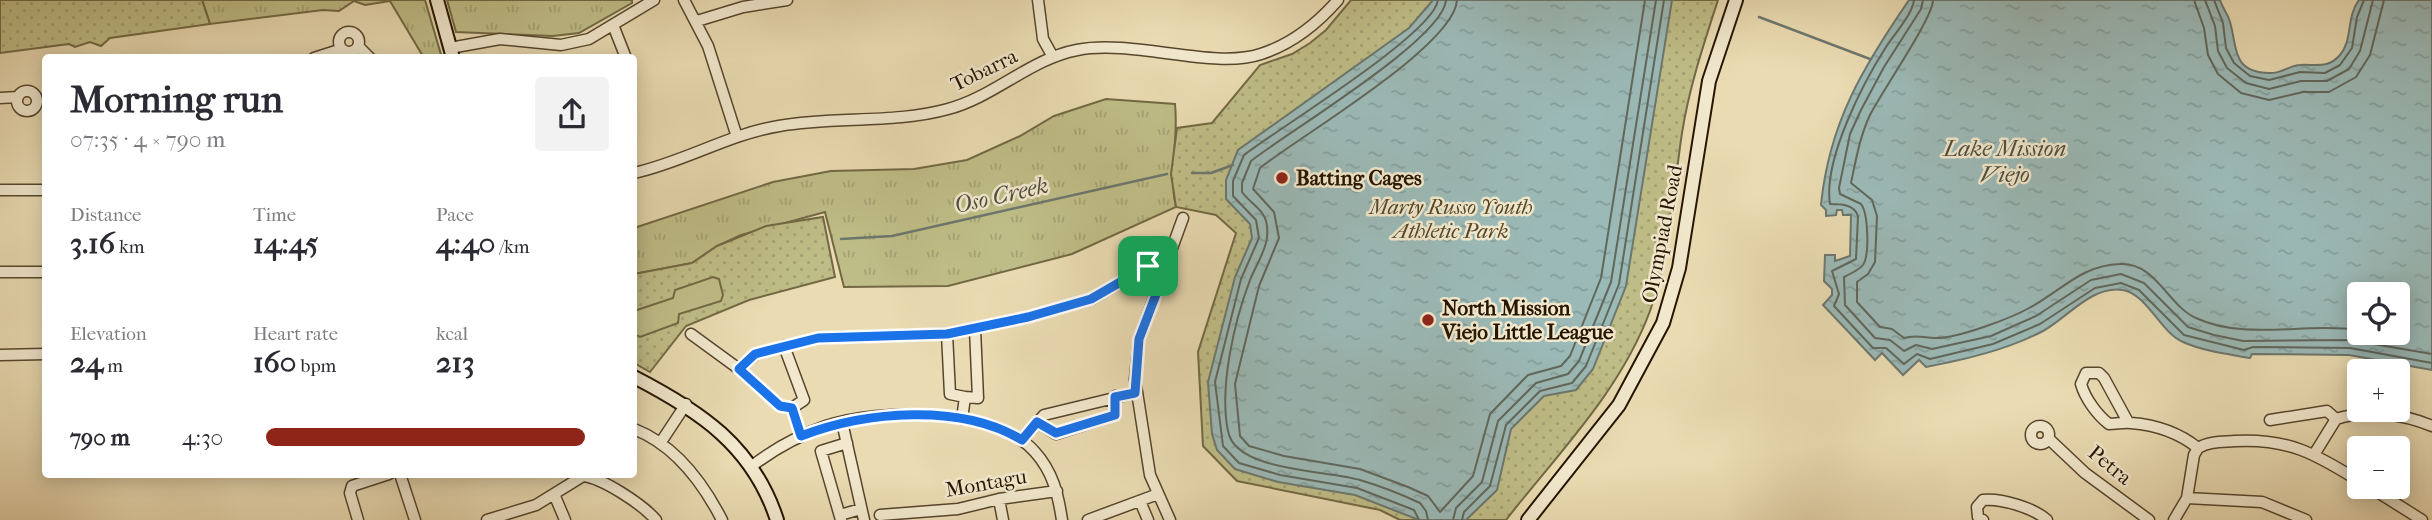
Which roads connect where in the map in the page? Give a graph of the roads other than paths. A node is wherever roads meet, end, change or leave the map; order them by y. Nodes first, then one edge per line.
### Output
1 (437, 0) edge
2 (654, 0) edge
3 (684, 0) edge
4 (787, 0) edge
5 (1038, 0) edge
6 (1338, 0) edge
7 (1736, 0) edge
8 (697, 21) junction
9 (613, 25) junction
10 (358, 46) junction
11 (342, 50) junction
12 (452, 53) edge
13 (328, 54) edge
14 (366, 54) edge
15 (624, 54) edge
16 (1052, 57) junction
17 (18, 97) dead end
18 (0, 98) edge
19 (737, 136) junction
20 (637, 172) edge
21 (0, 190) edge
22 (42, 190) edge
23 (1182, 218) dead end
24 (1165, 271) junction
25 (0, 272) edge
26 (42, 272) edge
27 (975, 329) junction
28 (691, 334) dead end
29 (947, 334) junction
30 (784, 346) junction
31 (42, 354) edge
32 (0, 355) edge
33 (739, 369) junction
34 (637, 379) edge
35 (1135, 393) junction
36 (965, 397) junction
37 (1115, 397) junction
38 (686, 404) junction
39 (792, 408) junction
40 (962, 419) junction
41 (2336, 419) junction
42 (2270, 420) dead end
43 (842, 422) junction
44 (1037, 422) junction
45 (2128, 422) junction
46 (2432, 426) edge
47 (637, 430) edge
48 (801, 436) junction
49 (2049, 439) dead end
50 (1022, 440) junction
51 (661, 442) junction
52 (847, 443) junction
53 (2198, 449) junction
54 (2315, 453) junction
55 (752, 466) junction
56 (2347, 473) edge
57 (377, 478) edge
58 (401, 478) edge
59 (580, 478) edge
60 (589, 478) edge
61 (1057, 491) junction
62 (554, 494) junction
63 (1158, 494) junction
64 (2187, 498) junction
65 (999, 499) junction
66 (2389, 499) edge
67 (1140, 501) junction
68 (863, 514) edge
69 (880, 515) dead end
70 (933, 516) edge
71 (841, 517) edge
72 (358, 520) edge
73 (415, 520) edge
74 (487, 520) edge
75 (565, 520) edge
76 (656, 520) edge
77 (721, 520) edge
78 (778, 520) edge
79 (1003, 520) edge
80 (1062, 520) edge
81 (1088, 520) edge
82 (1148, 520) edge
83 (1170, 520) edge
84 (1528, 520) edge
85 (1983, 520) edge
86 (2047, 520) edge
87 (2149, 520) edge
88 (2174, 520) edge
89 (2306, 520) edge
90 (2422, 520) edge

1 - 12 main road
2 - 9 street
3 - 8 street
4 - 8 street
5 - 16 street
6 - 16 street, Tobarra
7 - 84 main road, Olympiad Road
8 - 19 street
9 - 12 street
9 - 15 street
10 - 11 street
10 - 11 street
10 - 14 street
11 - 13 street
16 - 19 street, Tobarra
17 - 18 street
19 - 20 street, Tobarra
21 - 22 street
23 - 24 street
24 - 27 street
24 - 35 street
25 - 26 street
27 - 29 street
27 - 36 street
28 - 33 street
29 - 30 street
29 - 36 street
30 - 33 street
30 - 39 street
31 - 32 street
33 - 39 street
34 - 38 main road
35 - 37 street
35 - 63 street
36 - 40 street
37 - 44 street
37 - 44 street
38 - 51 street
38 - 55 main road
39 - 48 street
40 - 43 street
40 - 50 street
41 - 42 street
41 - 46 street
41 - 54 street
43 - 48 street
43 - 52 street
44 - 50 street
45 - 45 street
45 - 53 street
47 - 51 street
48 - 55 street
49 - 87 street, Petra
50 - 61 street
51 - 77 street
52 - 68 street
52 - 71 street
53 - 54 street
53 - 64 street
54 - 56 street
55 - 78 main road
57 - 72 street
58 - 73 street
59 - 62 street
60 - 76 street
61 - 65 street, Montagu
61 - 80 street
62 - 74 street
62 - 75 street
63 - 67 street
63 - 83 street
64 - 88 street
64 - 89 street
65 - 70 street, Montagu
65 - 79 street
66 - 90 street
67 - 81 street
67 - 82 street
68 - 71 street
69 - 70 street, Montagu
85 - 86 street

